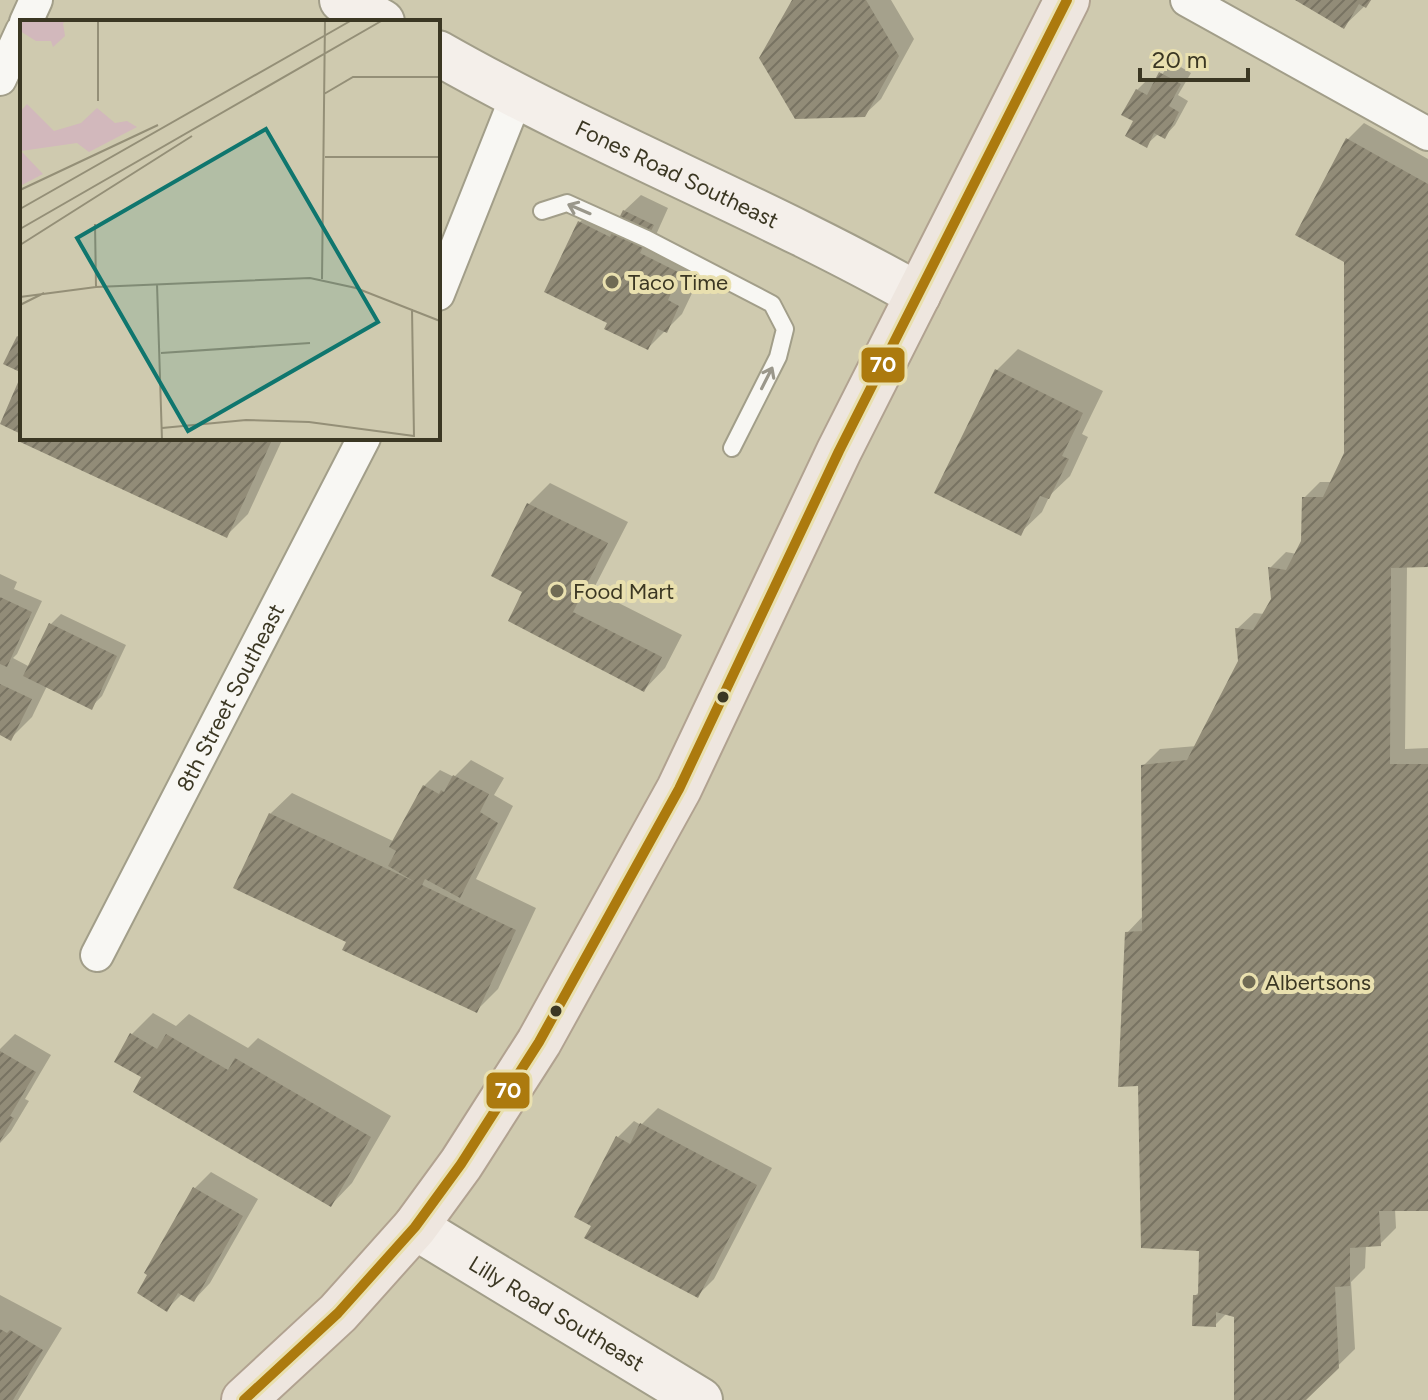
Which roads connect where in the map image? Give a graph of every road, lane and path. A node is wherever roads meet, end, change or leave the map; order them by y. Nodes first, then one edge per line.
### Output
1 (36, 0) edge
2 (342, 0) edge
3 (1067, 0) edge
4 (1187, 0) edge
5 (27, 20) edge
6 (378, 20) edge
7 (20, 35) edge
8 (440, 54) edge
9 (0, 79) edge
10 (516, 98) junction
11 (1428, 134) edge
12 (542, 211) dead end
13 (440, 289) edge
14 (918, 295) junction
15 (363, 440) edge
16 (732, 448) dead end
17 (97, 955) dead end
18 (415, 1227) junction
19 (244, 1400) edge
20 (700, 1400) edge

1 - 5 street
2 - 6 street
3 - 14 main road
4 - 11 street
7 - 9 street
8 - 10 street, Fones Road Southeast
10 - 13 street
10 - 14 street, Fones Road Southeast
16 -> 12 lane
14 - 18 main road
15 - 17 street, 8th Street Southeast
18 - 19 main road
18 - 20 street, Lilly Road Southeast

